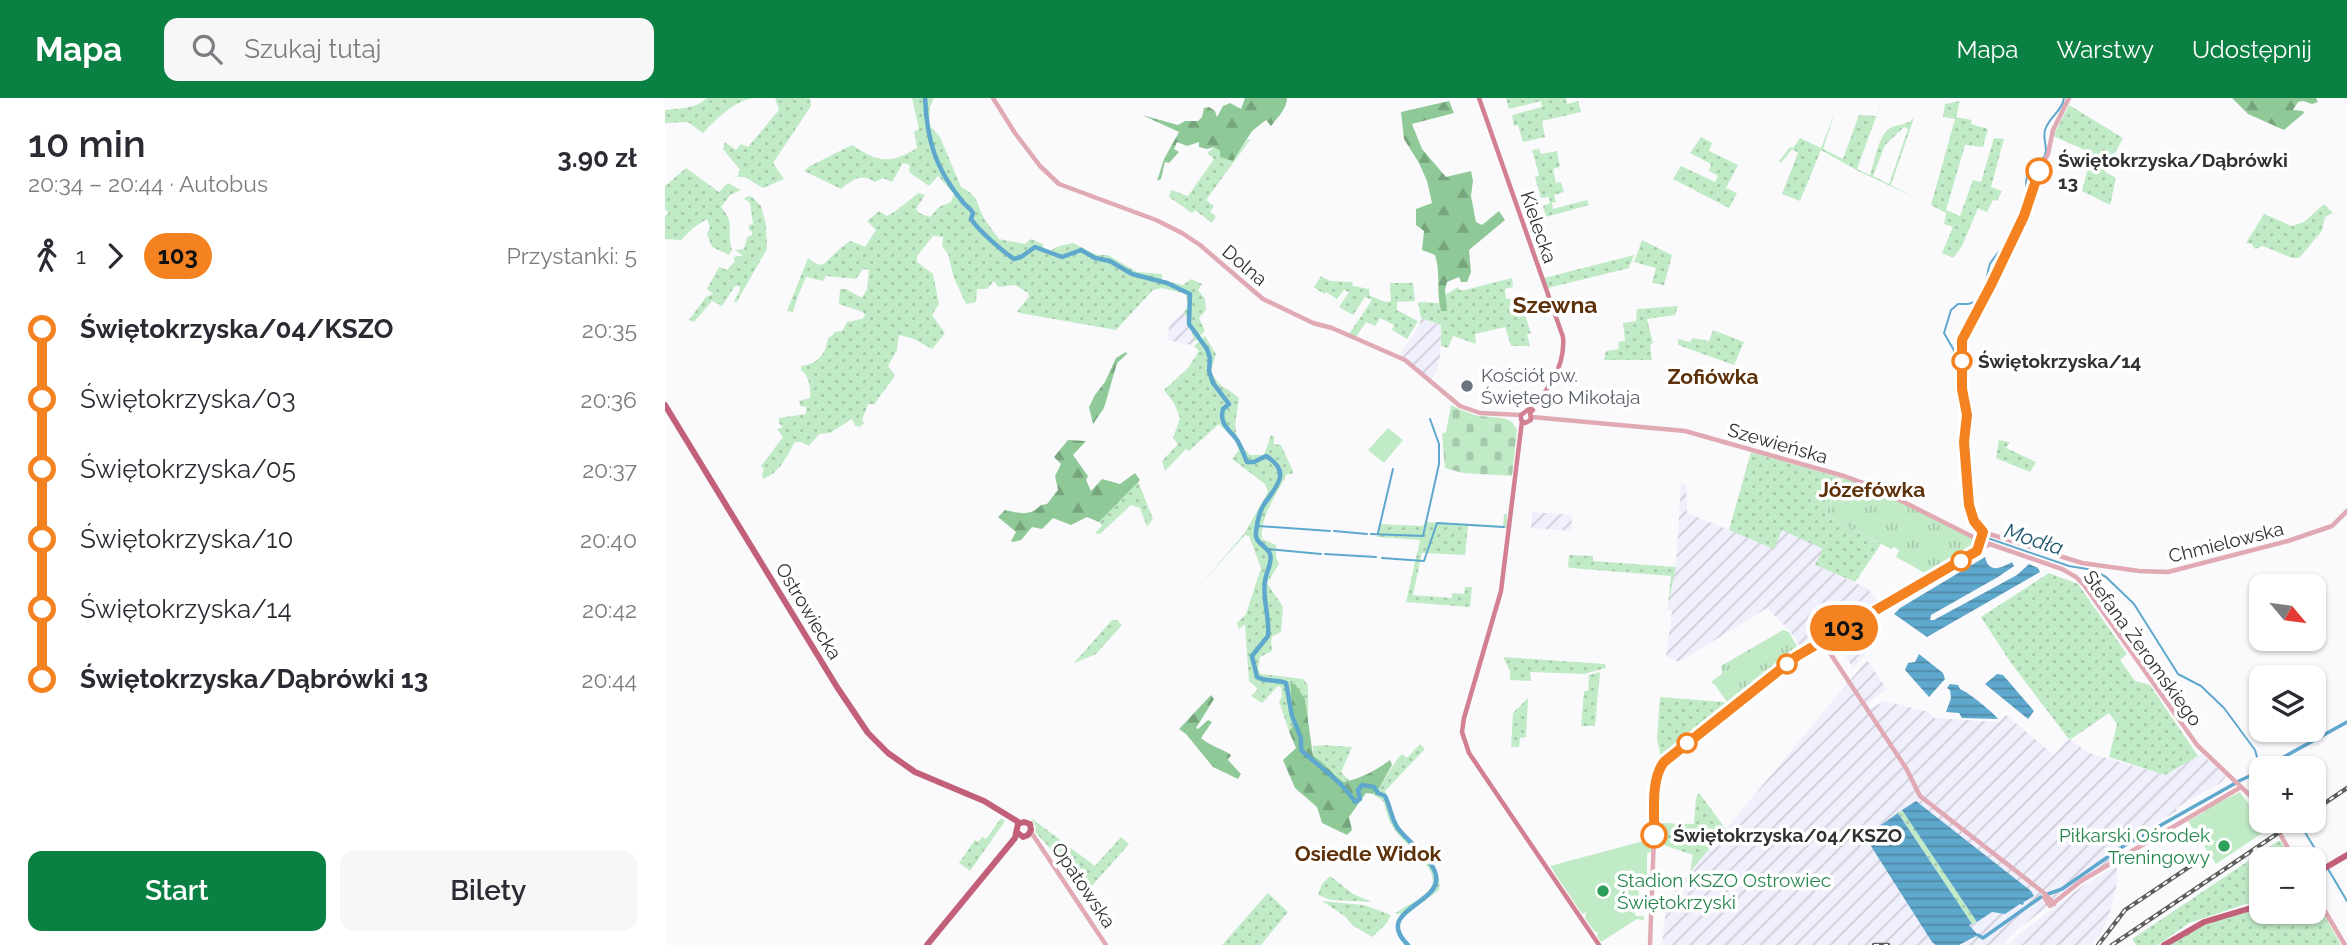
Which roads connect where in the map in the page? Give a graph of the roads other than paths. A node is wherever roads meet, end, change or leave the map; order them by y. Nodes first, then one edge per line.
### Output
1 (993, 98) edge
2 (1479, 98) edge
3 (2069, 98) edge
4 (665, 405) edge
5 (1526, 417) junction
6 (1546, 420) joint
7 (2347, 512) edge
8 (1982, 537) junction
9 (1989, 545) junction
10 (1977, 551) junction
11 (1821, 642) junction
12 (2241, 786) junction
13 (965, 793) joint
14 (2249, 794) edge
15 (1022, 831) junction
16 (2347, 855) edge
17 (2326, 870) edge
18 (2249, 908) edge
19 (2326, 915) edge
20 (927, 945) edge
21 (1107, 945) edge
22 (1599, 945) edge
23 (1650, 945) edge
24 (2164, 945) edge
25 (2344, 945) edge

1 - 5 street, Dolna
2 - 5 main road, Kielecka
3 - 8 street
4 - 13 main road, Ostrowiecka
5 - 6 street, Dolna
5 - 22 main road, Kielecka
6 - 8 street, Szewieńska
7 - 8 street, Chmielowska
8 - 9 street, Stefana Żeromskiego
8 - 10 street
9 - 10 street
9 - 12 street, Stefana Żeromskiego
10 - 11 street
11 - 12 street
11 - 23 street
12 - 14 street, Stefana Żeromskiego
13 - 15 main road, Opatowska
15 - 20 main road
15 - 21 street, Opatowska
16 - 17 main road
18 - 24 main road
19 - 25 street

